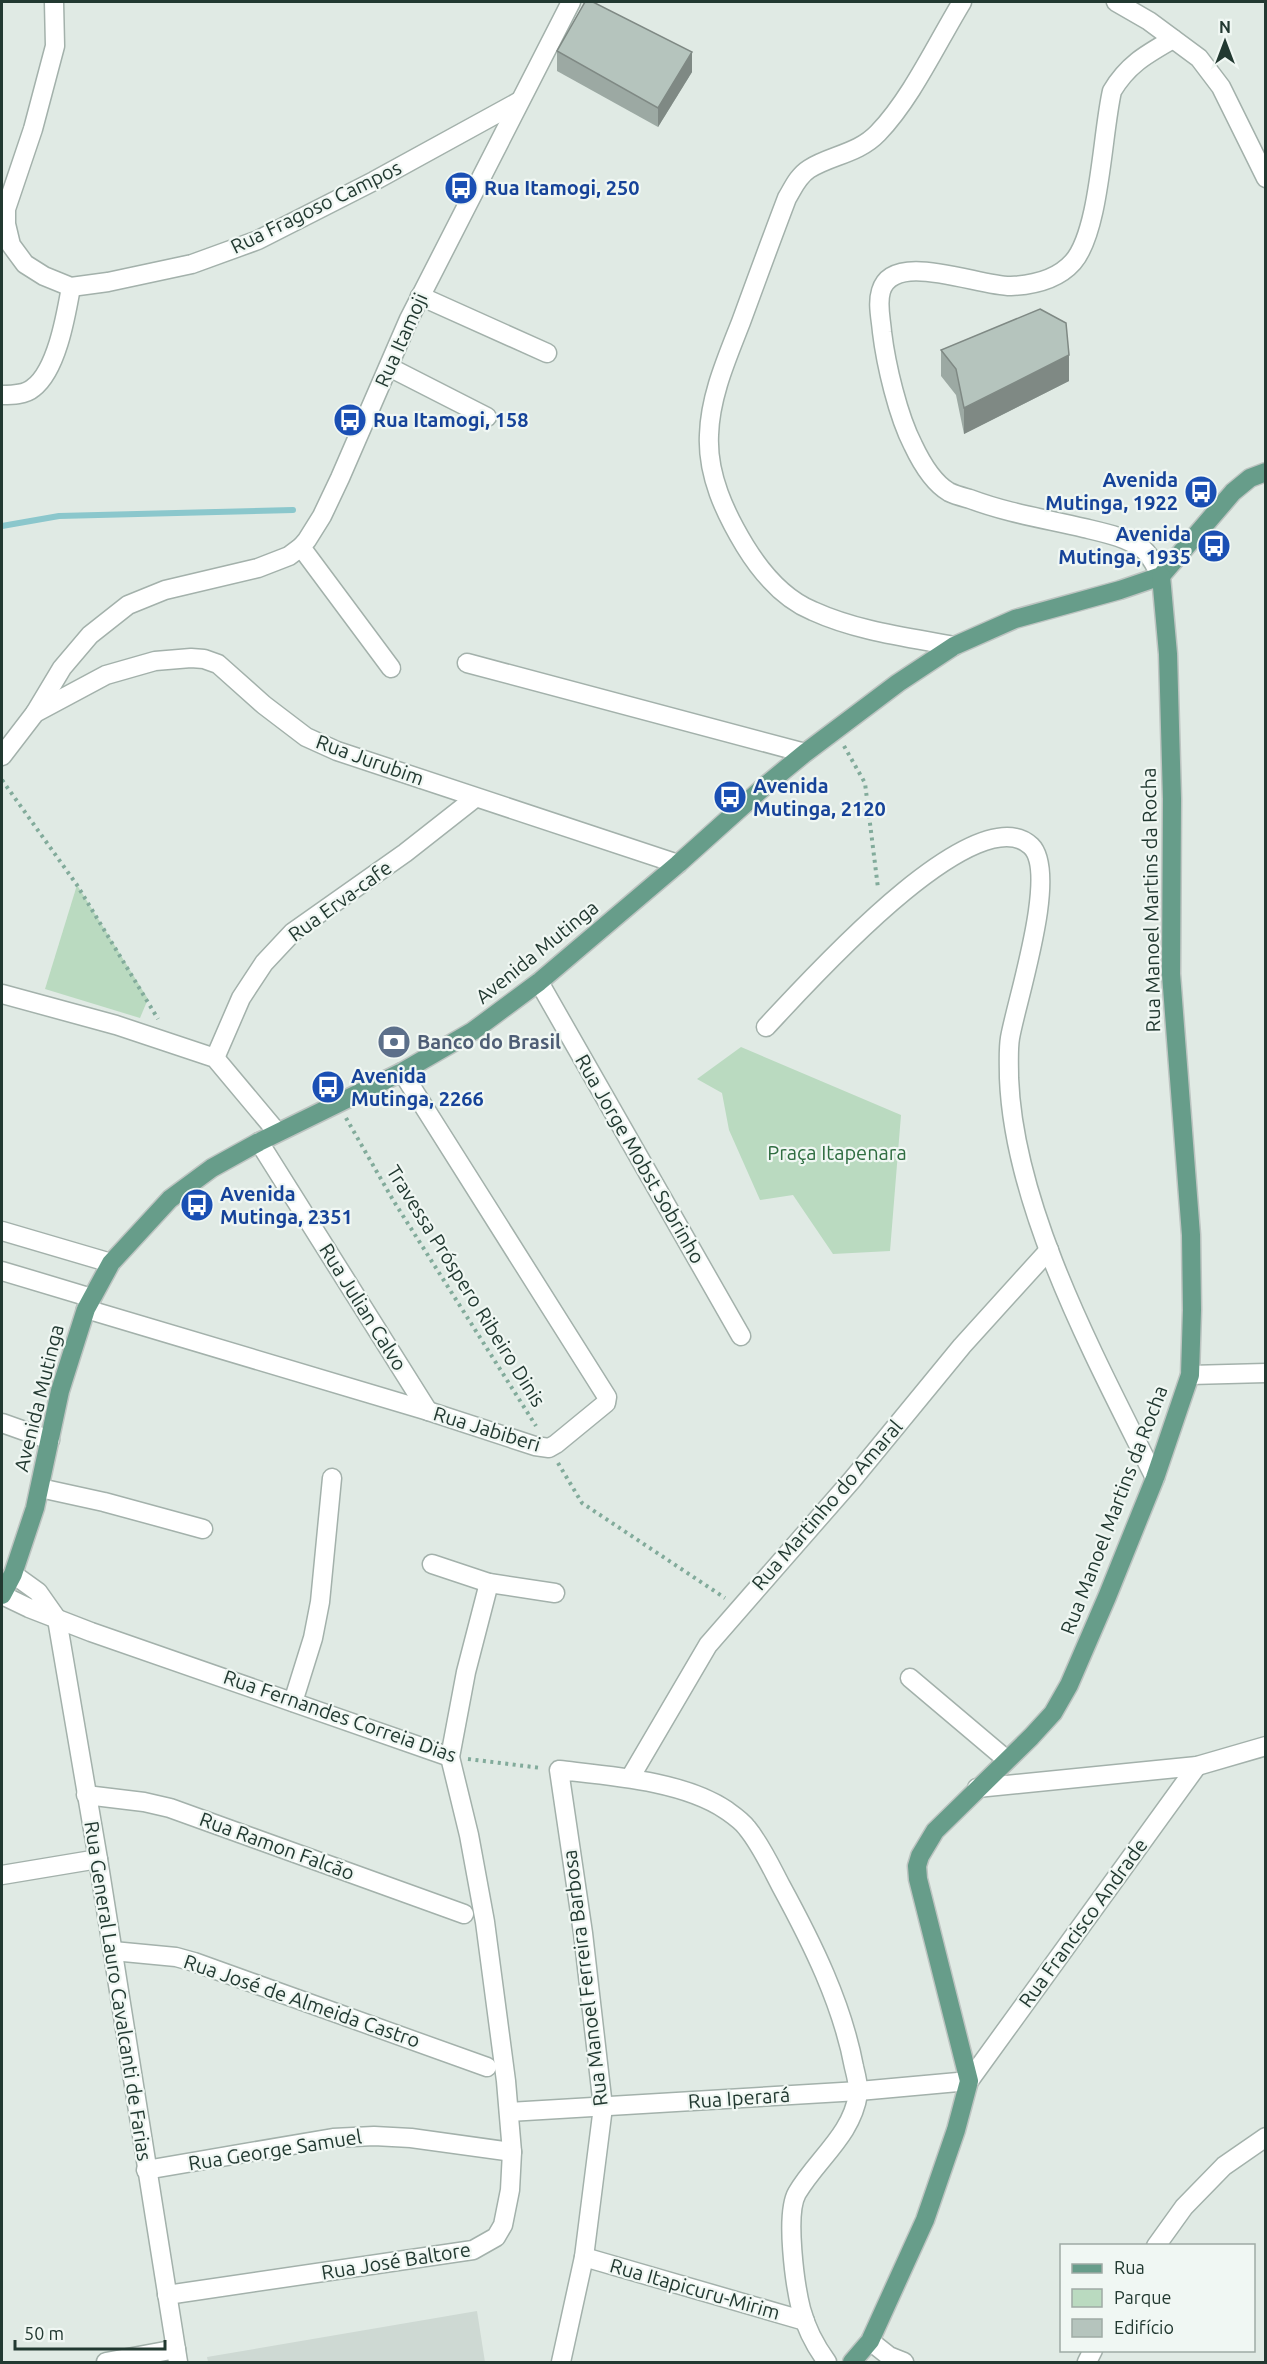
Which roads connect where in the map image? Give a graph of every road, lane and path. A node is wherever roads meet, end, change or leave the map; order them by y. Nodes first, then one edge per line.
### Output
1 (54, 2) edge
2 (571, 2) edge
3 (962, 2) edge
4 (1116, 2) edge
5 (1173, 39) junction
6 (518, 102) junction
7 (1266, 178) edge
8 (9, 183) edge
9 (71, 287) junction
10 (420, 296) junction
11 (547, 352) dead end
12 (389, 367) junction
13 (2, 395) edge
14 (487, 417) dead end
15 (1266, 472) edge
16 (301, 548) junction
17 (1161, 576) junction
18 (954, 646) junction
19 (467, 663) dead end
20 (391, 668) dead end
21 (35, 713) junction
22 (835, 731) junction
23 (806, 753) junction
24 (2, 756) edge
25 (2, 780) edge
26 (475, 798) junction
27 (678, 864) junction
28 (880, 910) junction
29 (539, 982) junction
30 (2, 994) edge
31 (766, 1027) dead end
32 (171, 1044) junction
33 (215, 1058) junction
34 (402, 1072) junction
35 (277, 1132) junction
36 (357, 1138) dead end
37 (259, 1142) junction
38 (2, 1231) edge
39 (1049, 1250) junction
40 (111, 1263) junction
41 (2, 1271) edge
42 (89, 1303) junction
43 (741, 1336) dead end
44 (1266, 1372) edge
45 (1190, 1375) junction
46 (428, 1412) junction
47 (2, 1423) edge
48 (50, 1440) junction
49 (549, 1448) junction
50 (333, 1478) dead end
51 (1155, 1478) junction
52 (40, 1488) junction
53 (203, 1529) dead end
54 (432, 1564) dead end
55 (13, 1574) junction
56 (489, 1583) junction
57 (555, 1593) dead end
58 (2, 1595) edge
59 (739, 1607) junction
60 (57, 1619) junction
61 (910, 1678) dead end
62 (293, 1702) junction
63 (1266, 1746) edge
64 (450, 1757) junction
65 (1007, 1760) junction
66 (1197, 1766) junction
67 (559, 1770) junction
68 (630, 1778) junction
69 (977, 1788) junction
70 (86, 1795) junction
71 (98, 1859) junction
72 (2, 1875) edge
73 (464, 1914) dead end
74 (113, 1951) junction
75 (487, 2067) dead end
76 (969, 2081) junction
77 (859, 2091) junction
78 (603, 2107) junction
79 (509, 2112) junction
80 (1266, 2137) edge
81 (512, 2152) junction
82 (146, 2170) junction
83 (1157, 2244) edge
84 (584, 2257) junction
85 (166, 2295) junction
86 (805, 2321) junction
87 (870, 2341) junction
88 (177, 2356) edge
89 (106, 2362) edge
90 (561, 2362) edge
91 (827, 2362) edge
92 (852, 2362) edge
93 (869, 2362) edge
94 (904, 2362) edge

1 - 8 street
2 - 6 street, Rua Itamoji
3 - 18 street
4 - 5 street
5 - 7 street
5 - 17 street
6 - 9 street, Rua Fragoso Campos
6 - 10 street, Rua Itamoji
8 - 9 street
9 - 13 street
10 - 11 street
10 - 12 street, Rua Itamoji
12 - 14 street
12 - 16 street, Rua Itamoji
15 - 17 main road
16 - 20 street
16 - 21 street
17 - 18 main road, Avenida Mutinga
17 - 45 main road, Rua Manoel Martins da Rocha
18 - 22 main road, Avenida Mutinga
19 - 23 street
21 - 24 street, Rua Jurubim
21 - 26 street, Rua Jurubim
22 - 23 main road, Avenida Mutinga
22 - 28 path
23 - 27 main road, Avenida Mutinga
25 - 32 path
26 - 27 street, Rua Jurubim
26 - 33 street, Rua Erva-cafe
27 - 29 main road, Avenida Mutinga
28 - 31 street
28 - 39 street
29 - 34 main road, Avenida Mutinga
29 - 43 street, Rua Jorge Mobst Sobrinho
30 - 32 street
32 - 33 street
33 - 35 street
34 - 35 main road, Avenida Mutinga
34 - 49 street, Rua Jabiberi
35 - 37 main road, Avenida Mutinga
36 - 49 path, Travessa Próspero Ribeiro Dinis
37 - 40 main road, Avenida Mutinga
37 - 46 street, Rua Julian Calvo
38 - 40 street
39 - 51 street
39 - 59 street, Rua Martinho do Amaral
40 - 42 main road, Avenida Mutinga
41 - 42 street, Rua Jabiberi
42 - 46 street, Rua Jabiberi
42 - 48 main road, Avenida Mutinga
44 - 45 street
45 - 51 main road, Rua Manoel Martins da Rocha
46 - 49 street, Rua Jabiberi
47 - 48 street
48 - 52 main road, Avenida Mutinga
49 - 59 path, Travessa Próspero Ribeiro Dinis
50 - 62 street
51 - 65 main road, Rua Manoel Martins da Rocha
52 - 53 street
52 - 55 main road, Avenida Mutinga
54 - 56 street
55 - 58 main road, Avenida Mutinga
55 - 60 street
56 - 57 street
56 - 64 street
58 - 60 street, Rua Fernandes Correia Dias
59 - 68 street, Rua Martinho do Amaral
60 - 62 street, Rua Fernandes Correia Dias
60 - 70 street, Rua General Lauro Cavalcanti de Farias
61 - 65 street
62 - 64 street, Rua Fernandes Correia Dias
63 - 66 street
64 - 67 path, Rua Fernandes Correia Dias
64 - 79 street, Rua José Baltore
65 - 69 main road, Rua Manoel Martins da Rocha
66 - 69 street
66 - 76 street, Rua Francisco Andrade
67 - 68 street
67 - 78 street, Rua Manoel Ferreira Barbosa
68 - 77 street
69 - 76 main road, Rua Manoel Martins da Rocha
70 - 71 street, Rua General Lauro Cavalcanti de Farias
70 - 73 street, Rua Ramon Falcão
71 - 72 street
71 - 74 street, Rua General Lauro Cavalcanti de Farias
74 - 75 street, Rua José de Almeida Castro
74 - 82 street, Rua General Lauro Cavalcanti de Farias
76 - 77 street, Rua Iperará
76 - 87 main road, Rua Manoel Martins da Rocha
77 - 78 street, Rua Iperará
77 - 86 street
78 - 79 street, Rua Iperará
78 - 84 street, Rua Manoel Ferreira Barbosa
79 - 81 street, Rua José Baltore
80 - 83 street
81 - 82 street, Rua George Samuel
81 - 85 street, Rua José Baltore
82 - 85 street, Rua General Lauro Cavalcanti de Farias
84 - 86 street, Rua Itapicuru-Mirim
84 - 90 street, Rua Manoel Ferreira Barbosa
85 - 88 street, Rua General Lauro Cavalcanti de Farias
86 - 91 street
87 - 92 main road, Rua Manoel Martins da Rocha
87 - 93 main road, Rua Manoel Martins da Rocha
87 - 94 street
88 - 89 street

